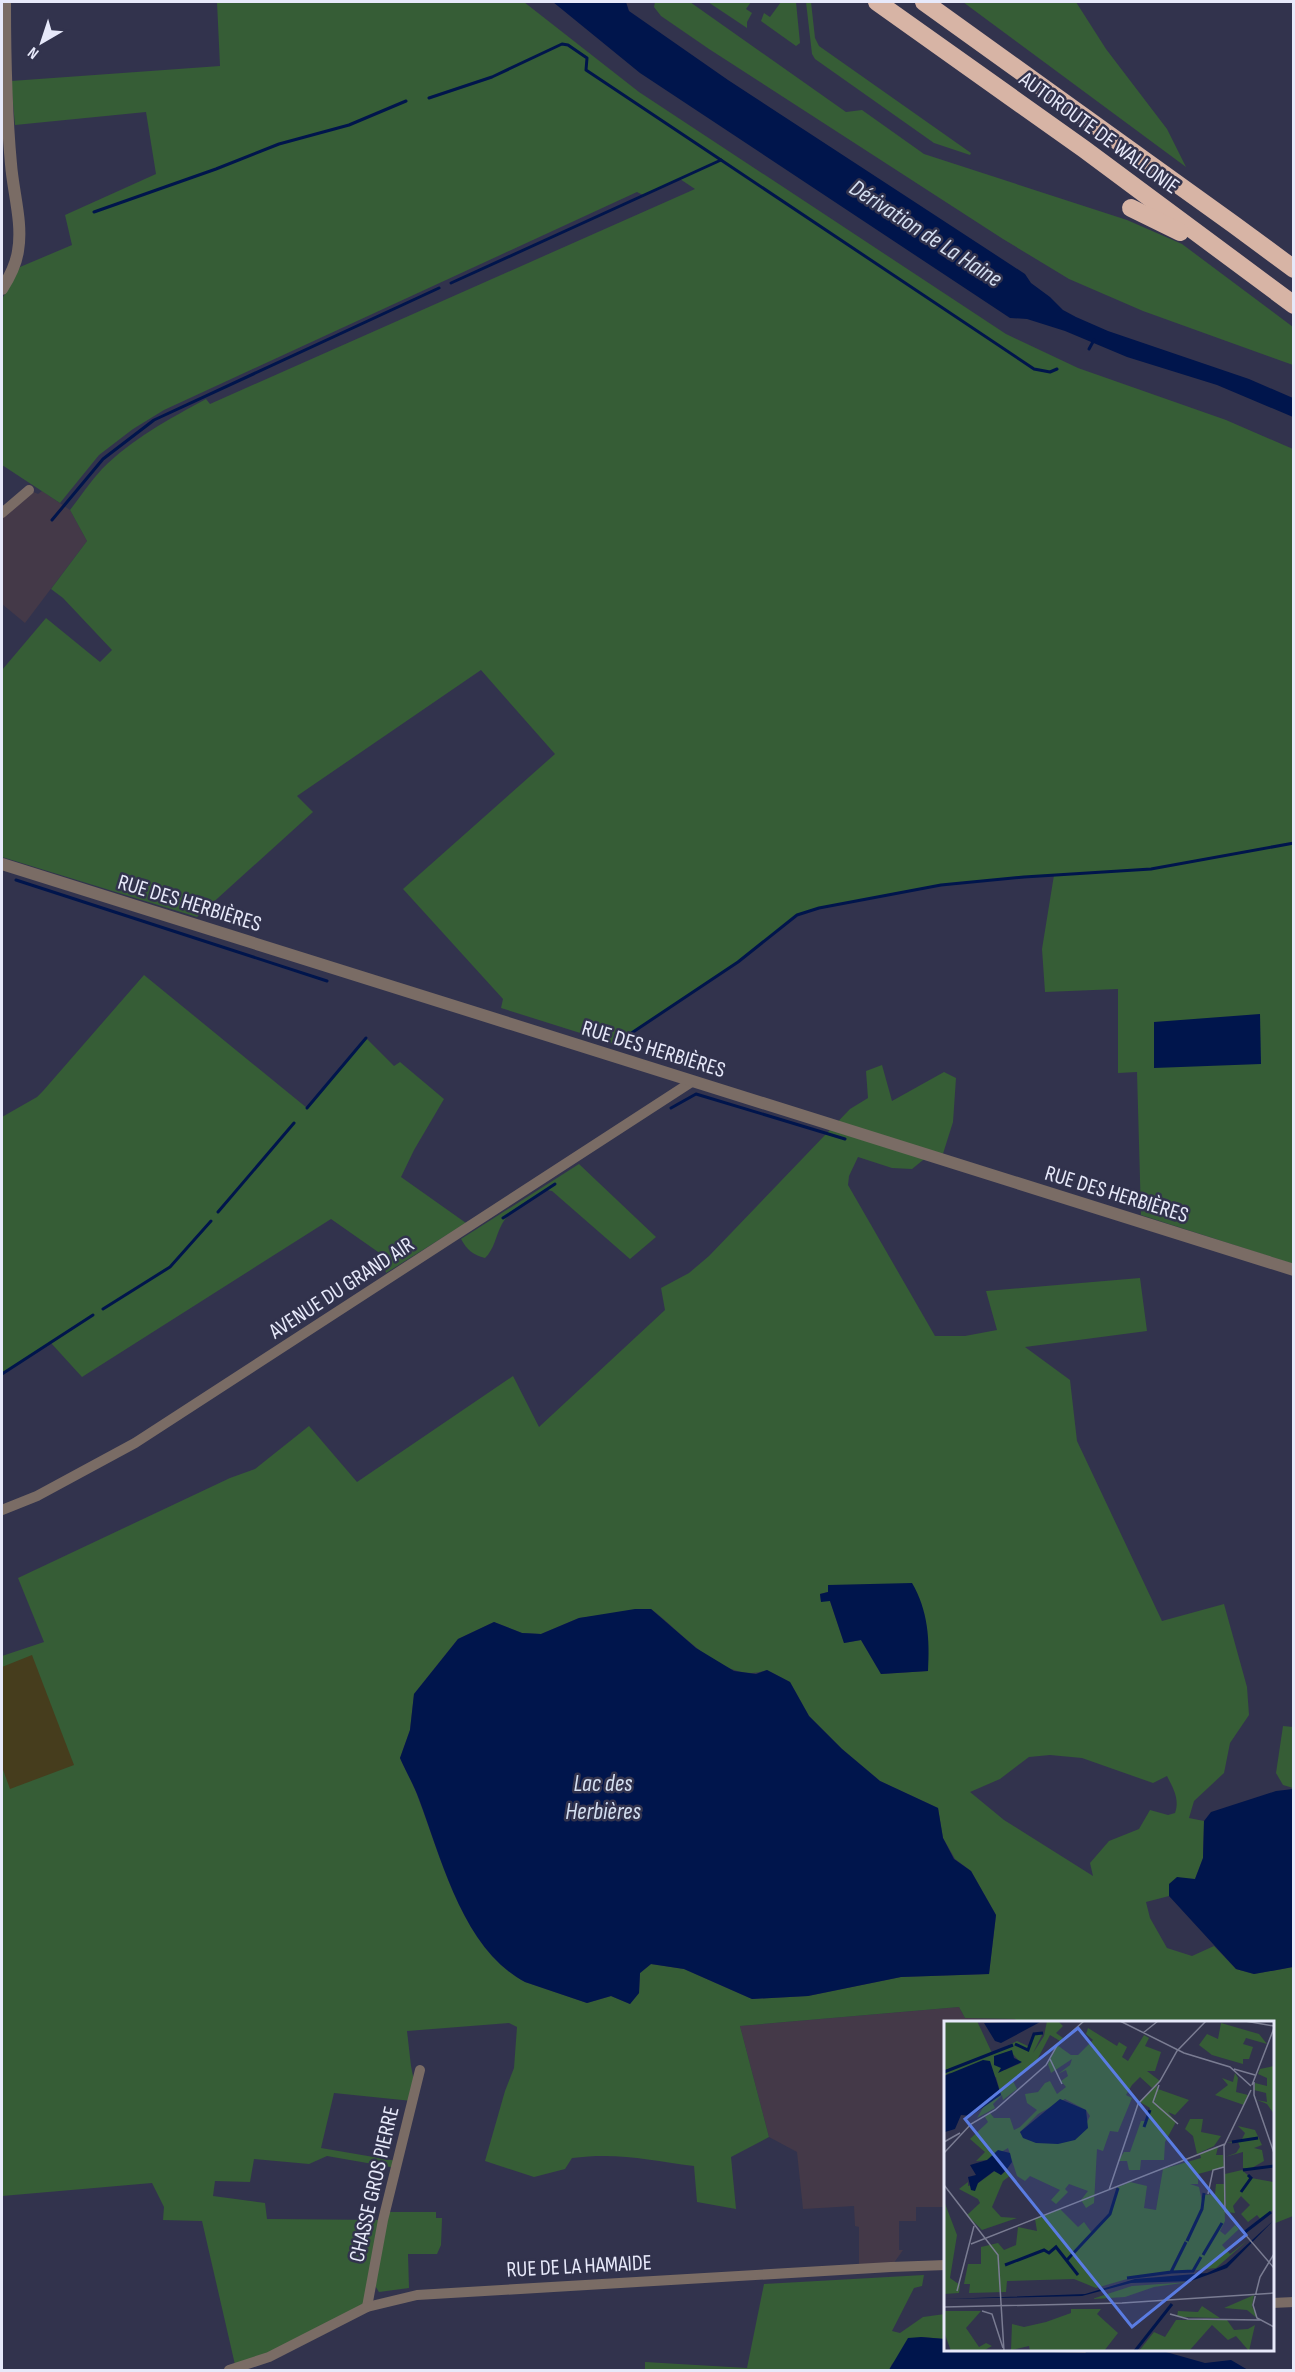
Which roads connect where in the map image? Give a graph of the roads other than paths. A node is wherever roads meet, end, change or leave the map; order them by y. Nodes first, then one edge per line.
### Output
1 (5, 2) edge
2 (877, 2) edge
3 (924, 2) edge
4 (945, 2) edge
5 (1005, 58) junction
6 (1131, 208) dead end
7 (1227, 255) junction
8 (1293, 269) edge
9 (2, 289) edge
10 (1293, 305) edge
11 (29, 490) dead end
12 (2, 513) edge
13 (2, 864) edge
14 (693, 1081) junction
15 (1293, 1270) edge
16 (2, 1510) edge
17 (420, 2070) dead end
18 (944, 2265) edge
19 (1293, 2302) edge
20 (1274, 2303) edge
21 (368, 2307) junction
22 (229, 2370) edge

1 - 9 street
2 - 7 highway, AUTOROUTE DE WALLONIE
3 - 5 highway, AUTOROUTE DE WALLONIE
4 - 5 highway
5 - 8 highway, AUTOROUTE DE WALLONIE
6 - 7 highway
7 - 10 highway, AUTOROUTE DE WALLONIE
11 - 12 street
13 - 14 street, RUE DES HERBIÈRES
14 - 15 street, RUE DES HERBIÈRES
14 - 16 street, AVENUE DU GRAND AIR
17 - 21 street, CHASSE GROS PIERRE
18 - 21 street, RUE DE LA HAMAIDE
19 - 20 street
21 - 22 street, RUE DE LA HAMAIDE

